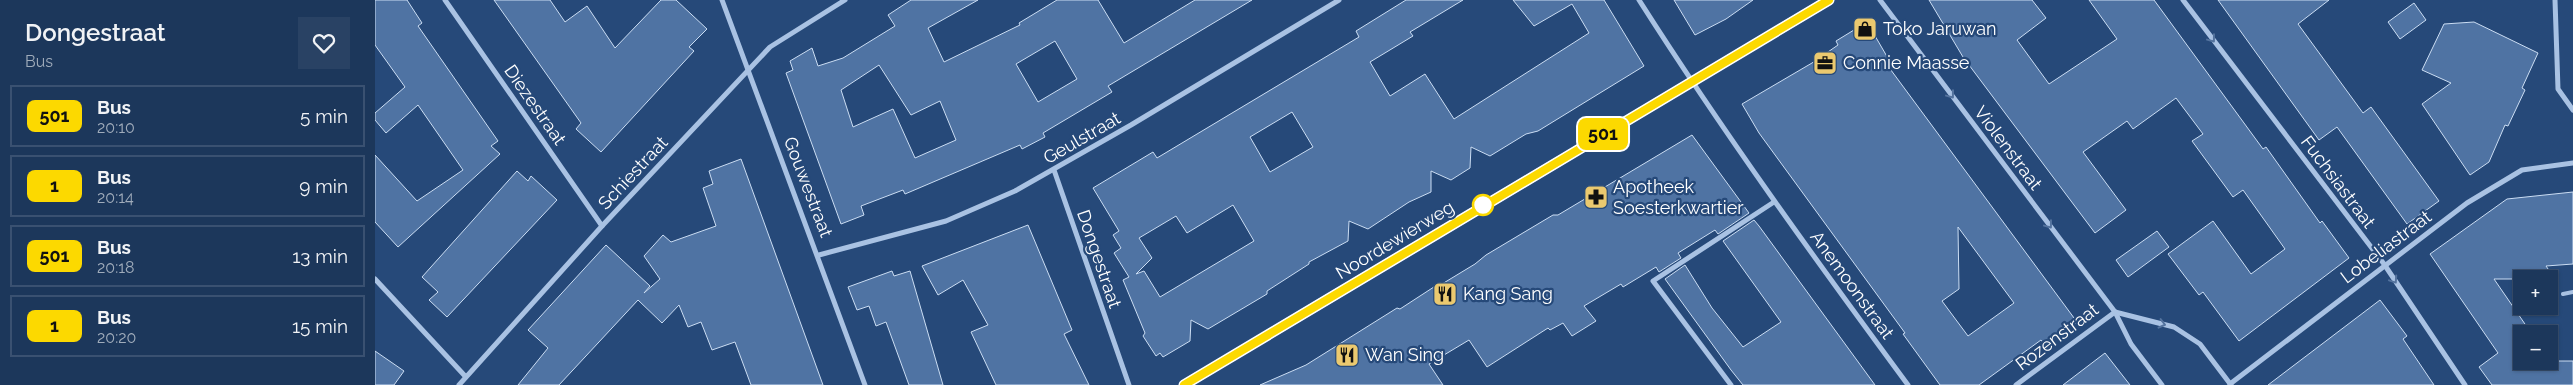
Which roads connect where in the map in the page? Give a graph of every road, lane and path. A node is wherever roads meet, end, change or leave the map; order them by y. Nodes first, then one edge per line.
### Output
1 (445, 0) edge
2 (723, 0) edge
3 (845, 0) edge
4 (1339, 0) edge
5 (1639, 0) edge
6 (1829, 0) edge
7 (1880, 0) edge
8 (2183, 0) edge
9 (2555, 0) edge
10 (748, 69) junction
11 (1691, 81) junction
12 (2573, 110) edge
13 (2573, 163) edge
14 (1054, 170) junction
15 (1774, 202) junction
16 (602, 226) junction
17 (819, 255) junction
18 (2384, 264) junction
19 (375, 279) edge
20 (2573, 292) edge
21 (2563, 294) dead end
22 (2115, 312) junction
23 (465, 376) junction
24 (2230, 384) edge
25 (459, 385) edge
26 (865, 385) edge
27 (1129, 385) edge
28 (1184, 385) edge
29 (1731, 385) edge
30 (1908, 385) edge
31 (2017, 385) edge
32 (2162, 385) edge
33 (2465, 385) edge

1 - 16 street, Diezestraat
2 - 10 street, Gouwestraat
3 - 10 street, Schiestraat
4 - 14 street, Geulstraat
5 - 11 street, Anemoonstraat
6 - 11 street, Noordewierweg
7 -> 22 street, Violenstraat
8 -> 18 street, Fuchsiastraat
9 - 12 street
10 - 16 street, Schiestraat
10 - 17 street, Gouwestraat
11 - 15 street, Anemoonstraat
11 - 28 street, Noordewierweg
13 - 18 street, Lobeliastraat
14 - 17 street, Geulstraat
14 - 27 street, Dongestraat
15 - 29 street
15 - 30 street, Anemoonstraat
16 - 23 street, Schiestraat
17 - 26 street, Gouwestraat
18 - 24 street, Lobeliastraat
18 -> 33 street, Fuchsiastraat
19 - 23 street
20 - 21 lane
22 -> 24 street
22 - 31 street, Rozenstraat
22 - 32 street, Violenstraat
23 - 25 street, Schiestraat

